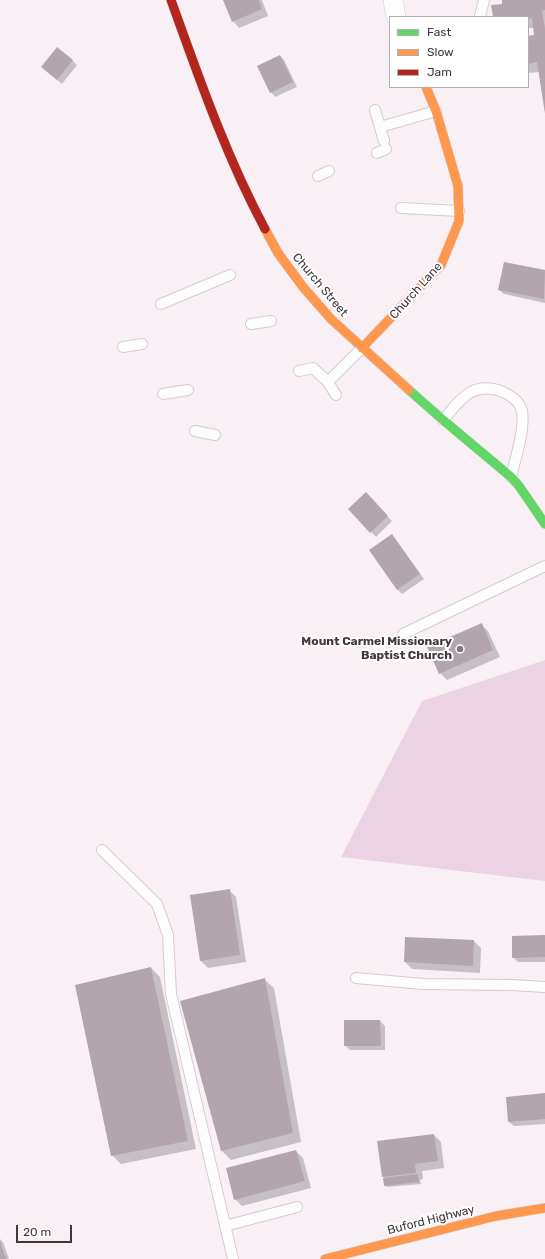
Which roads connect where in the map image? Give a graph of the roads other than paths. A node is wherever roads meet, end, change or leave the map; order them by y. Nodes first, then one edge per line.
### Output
1 (171, 0) edge
2 (484, 0) edge
3 (479, 16) edge
4 (426, 88) edge
5 (375, 110) dead end
6 (436, 111) junction
7 (380, 127) junction
8 (382, 148) dead end
9 (329, 171) dead end
10 (318, 176) dead end
11 (401, 208) dead end
12 (459, 211) junction
13 (230, 275) dead end
14 (161, 304) dead end
15 (271, 321) dead end
16 (251, 324) dead end
17 (142, 344) dead end
18 (124, 347) dead end
19 (362, 348) junction
20 (299, 371) dead end
21 (328, 382) junction
22 (188, 390) dead end
23 (163, 394) dead end
24 (336, 395) dead end
25 (443, 420) junction
26 (194, 431) dead end
27 (215, 435) dead end
28 (511, 477) junction
29 (544, 522) edge
30 (545, 566) edge
31 (403, 634) dead end
32 (102, 850) dead end
33 (356, 978) dead end
34 (545, 987) edge
35 (298, 1207) dead end
36 (545, 1208) edge
37 (225, 1226) junction
38 (233, 1259) edge
39 (325, 1259) edge

1 - 19 street, Church Street
2 - 3 lane
4 - 6 street, Church Lane
5 - 7 lane
6 - 7 lane
6 - 12 street, Church Lane
7 - 8 lane
9 - 10 lane
11 - 12 lane
12 - 19 street, Church Lane
13 - 14 lane
15 - 16 lane
17 - 18 lane
19 - 21 lane
19 - 25 street, Church Street
20 - 21 lane
21 - 24 lane
22 - 23 lane
25 - 28 street, Church Street
25 - 28 lane
26 - 27 lane
28 - 29 street, Church Street
30 - 31 lane
32 - 37 lane
33 - 34 lane
35 - 37 lane
36 - 39 street, Buford Highway
37 - 38 lane

